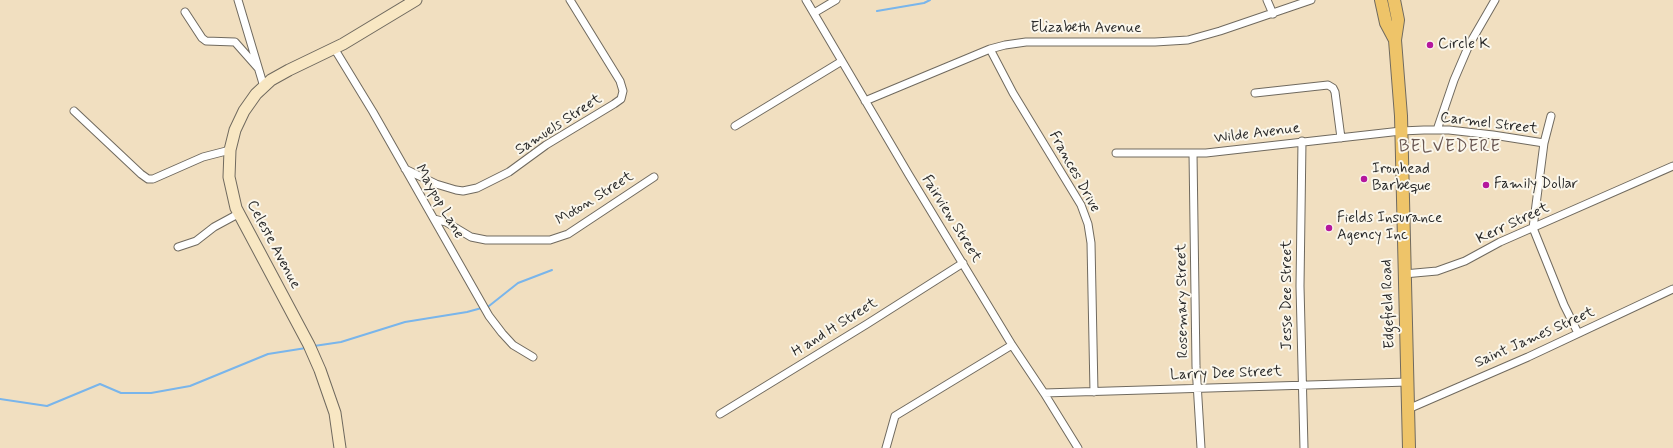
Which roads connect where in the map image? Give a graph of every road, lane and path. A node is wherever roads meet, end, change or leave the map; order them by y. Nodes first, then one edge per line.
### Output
1 (238, 0) edge
2 (416, 0) edge
3 (570, 0) edge
4 (806, 0) edge
5 (836, 0) edge
6 (1267, 0) edge
7 (1311, 0) edge
8 (1381, 0) edge
9 (1394, 0) edge
10 (1495, 0) edge
11 (184, 12) dead end
12 (814, 12) junction
13 (1273, 14) junction
14 (1395, 40) junction
15 (334, 48) junction
16 (990, 49) junction
17 (842, 61) junction
18 (258, 68) junction
19 (264, 87) junction
20 (1255, 93) dead end
21 (865, 101) junction
22 (74, 111) dead end
23 (1551, 116) dead end
24 (735, 126) dead end
25 (1437, 130) junction
26 (1401, 131) junction
27 (1341, 138) junction
28 (1302, 141) junction
29 (1544, 143) junction
30 (230, 150) junction
31 (1116, 153) dead end
32 (1193, 153) junction
33 (1673, 166) edge
34 (405, 169) junction
35 (654, 177) dead end
36 (238, 214) junction
37 (434, 218) junction
38 (1533, 228) junction
39 (178, 247) dead end
40 (963, 262) junction
41 (1404, 274) junction
42 (1673, 289) edge
43 (1578, 333) junction
44 (1012, 345) junction
45 (534, 357) dead end
46 (1408, 382) junction
47 (1303, 384) junction
48 (1198, 388) junction
49 (1044, 392) junction
50 (1094, 392) junction
51 (1408, 408) junction
52 (720, 414) dead end
53 (340, 448) edge
54 (886, 448) edge
55 (1078, 448) edge
56 (1201, 448) edge
57 (1304, 448) edge
58 (1409, 448) edge

1 - 18 street
2 - 15 street, Celeste Avenue
3 - 34 street, Samuels Street
4 - 12 street, Fairview Street
5 - 12 street
6 - 13 street
7 - 13 street, Elizabeth Avenue
8 - 14 main road, Edgefield Road
9 - 14 main road, Edgefield Road
10 - 25 street
11 - 18 street
12 - 17 street, Fairview Street
13 - 16 street, Elizabeth Avenue
14 - 26 main road, Edgefield Road
15 - 19 street, Celeste Avenue
15 - 34 street, Maypop Lane
16 - 21 street, Elizabeth Avenue
16 - 50 street, Frances Drive
17 - 21 street, Fairview Street
17 - 24 street
18 - 19 street
19 - 30 street, Celeste Avenue
20 - 27 street
21 - 40 street, Fairview Street
22 - 30 street
23 - 29 street
25 - 26 street, Carmel Street
25 - 29 street, Carmel Street
26 - 27 street, Wilde Avenue
26 - 41 main road, Edgefield Road
27 - 28 street, Wilde Avenue
28 - 32 street, Wilde Avenue
28 - 47 street, Jesse Dee Street
29 - 38 street, Carmel Street
30 - 36 street, Celeste Avenue
31 - 32 street, Wilde Avenue
32 - 48 street, Rosemary Street
33 - 38 street, Kerr Street
34 - 37 street, Maypop Lane
35 - 37 street, Moton Street
36 - 39 street
36 - 53 street, Celeste Avenue
37 - 45 street, Maypop Lane
38 - 41 street, Kerr Street
38 - 43 street, Carmel Street
40 - 44 street, Fairview Street
40 - 52 street, H and H Street
41 - 46 main road, Edgefield Road
42 - 43 street, Saint James Street
43 - 51 street, Saint James Street
44 - 49 street, Fairview Street
44 - 54 street
46 - 47 street, Larry Dee Street
46 - 51 main road, Edgefield Road
47 - 48 street, Larry Dee Street
47 - 57 street, Jesse Dee Street
48 - 50 street, Larry Dee Street
48 - 56 street, Rosemary Street
49 - 50 street, Larry Dee Street
49 - 55 street, Fairview Street
51 - 58 main road, Edgefield Road

